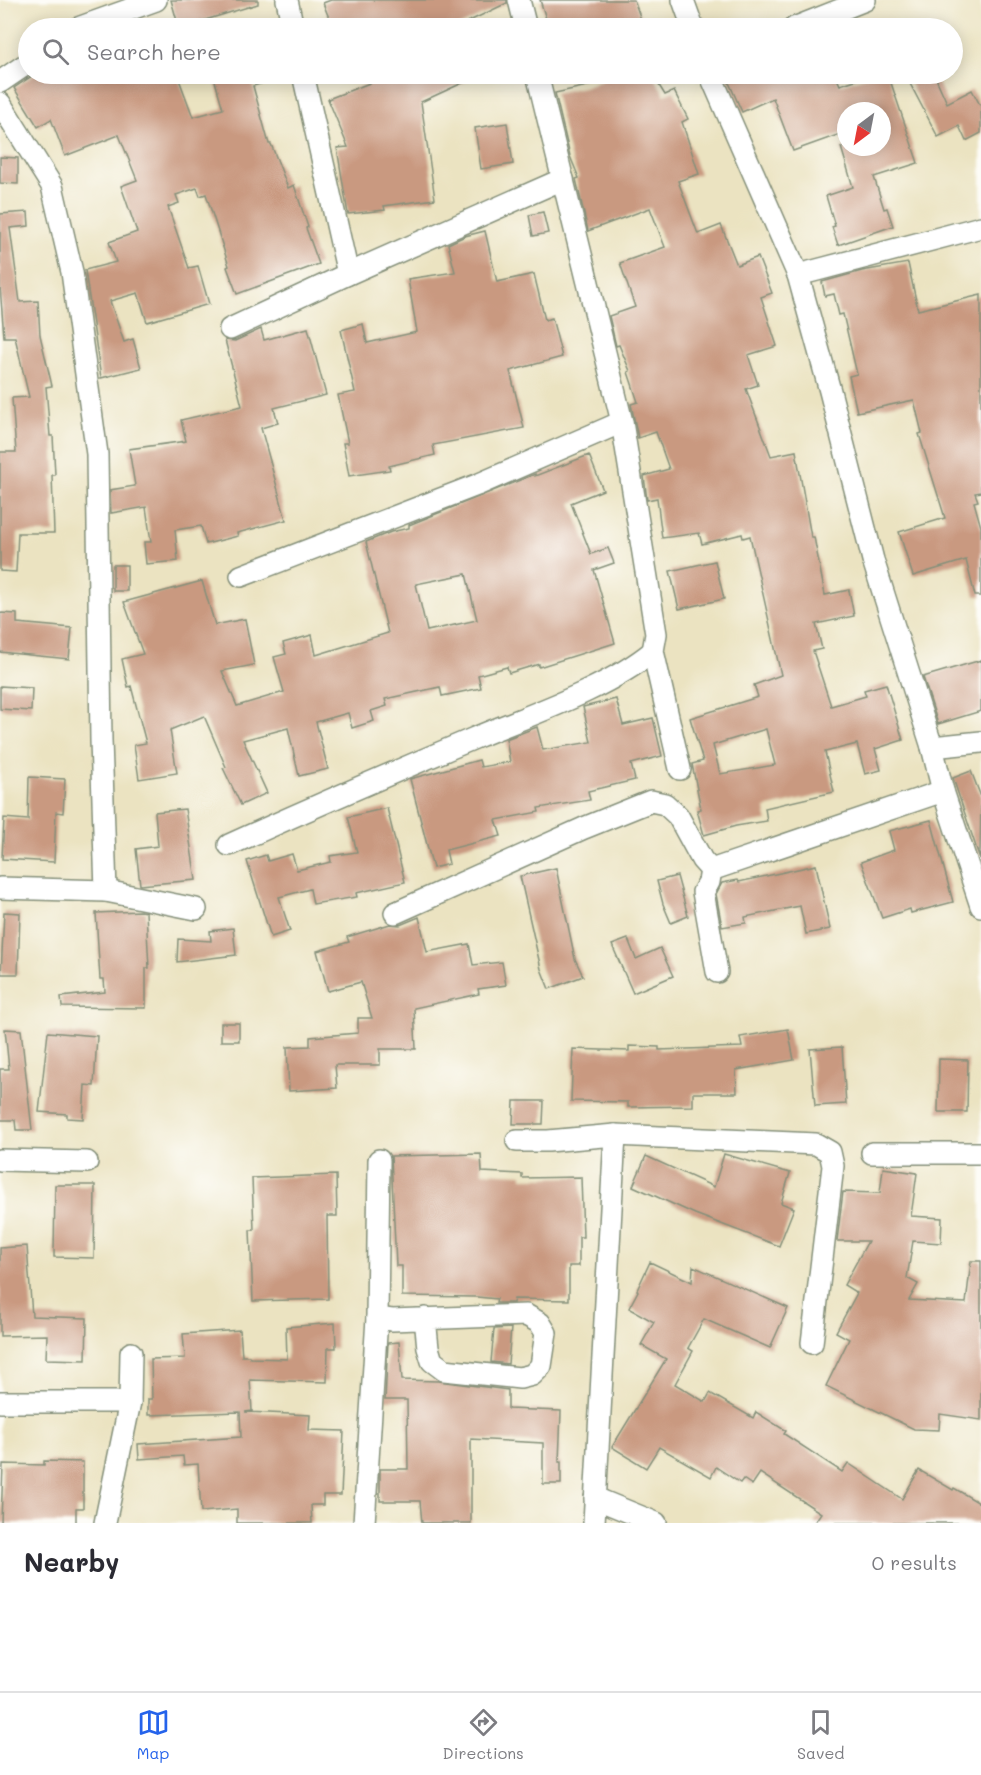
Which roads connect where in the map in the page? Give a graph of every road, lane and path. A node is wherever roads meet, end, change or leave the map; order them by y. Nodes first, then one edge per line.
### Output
1 (156, 0) edge
2 (287, 0) edge
3 (519, 0) edge
4 (683, 0) edge
5 (865, 0) edge
6 (106, 18) edge
7 (291, 18) edge
8 (524, 18) edge
9 (689, 18) edge
10 (819, 18) edge
11 (18, 70) edge
12 (0, 82) edge
13 (305, 84) edge
14 (539, 84) edge
15 (714, 84) edge
16 (0, 103) edge
17 (563, 179) junction
18 (981, 227) edge
19 (348, 274) junction
20 (798, 275) junction
21 (230, 329) dead end
22 (622, 422) junction
23 (241, 576) dead end
24 (653, 651) junction
25 (981, 742) edge
26 (932, 747) junction
27 (680, 769) dead end
28 (943, 791) junction
29 (229, 845) dead end
30 (711, 870) junction
31 (0, 888) edge
32 (106, 891) junction
33 (981, 906) edge
34 (196, 909) dead end
35 (395, 913) dead end
36 (717, 972) dead end
37 (615, 1135) junction
38 (517, 1141) dead end
39 (872, 1153) dead end
40 (981, 1153) edge
41 (0, 1160) edge
42 (379, 1160) dead end
43 (87, 1162) dead end
44 (377, 1318) junction
45 (425, 1318) junction
46 (812, 1343) dead end
47 (131, 1353) dead end
48 (0, 1402) edge
49 (130, 1402) junction
50 (595, 1498) junction
51 (105, 1523) edge
52 (364, 1523) edge
53 (594, 1523) edge
54 (657, 1523) edge

1 - 6 street
2 - 7 street
3 - 8 street
4 - 9 street
5 - 10 street
11 - 12 street
13 - 19 street
14 - 17 street
15 - 20 street
16 - 32 street
17 - 19 street
17 - 22 street
18 - 20 street
19 - 21 street
20 - 26 street
22 - 23 street
22 - 24 street
24 - 27 street
24 - 29 street
25 - 26 street
26 - 28 street
28 - 30 street
28 - 33 street
30 - 35 street
30 - 36 street
31 - 32 street
32 - 34 street
37 - 38 street
37 - 46 street
37 - 50 street
39 - 40 street
41 - 43 street
42 - 44 street
44 - 45 street
44 - 52 street
45 - 45 street
47 - 49 street
48 - 49 street
49 - 51 street
50 - 53 street
50 - 54 street

